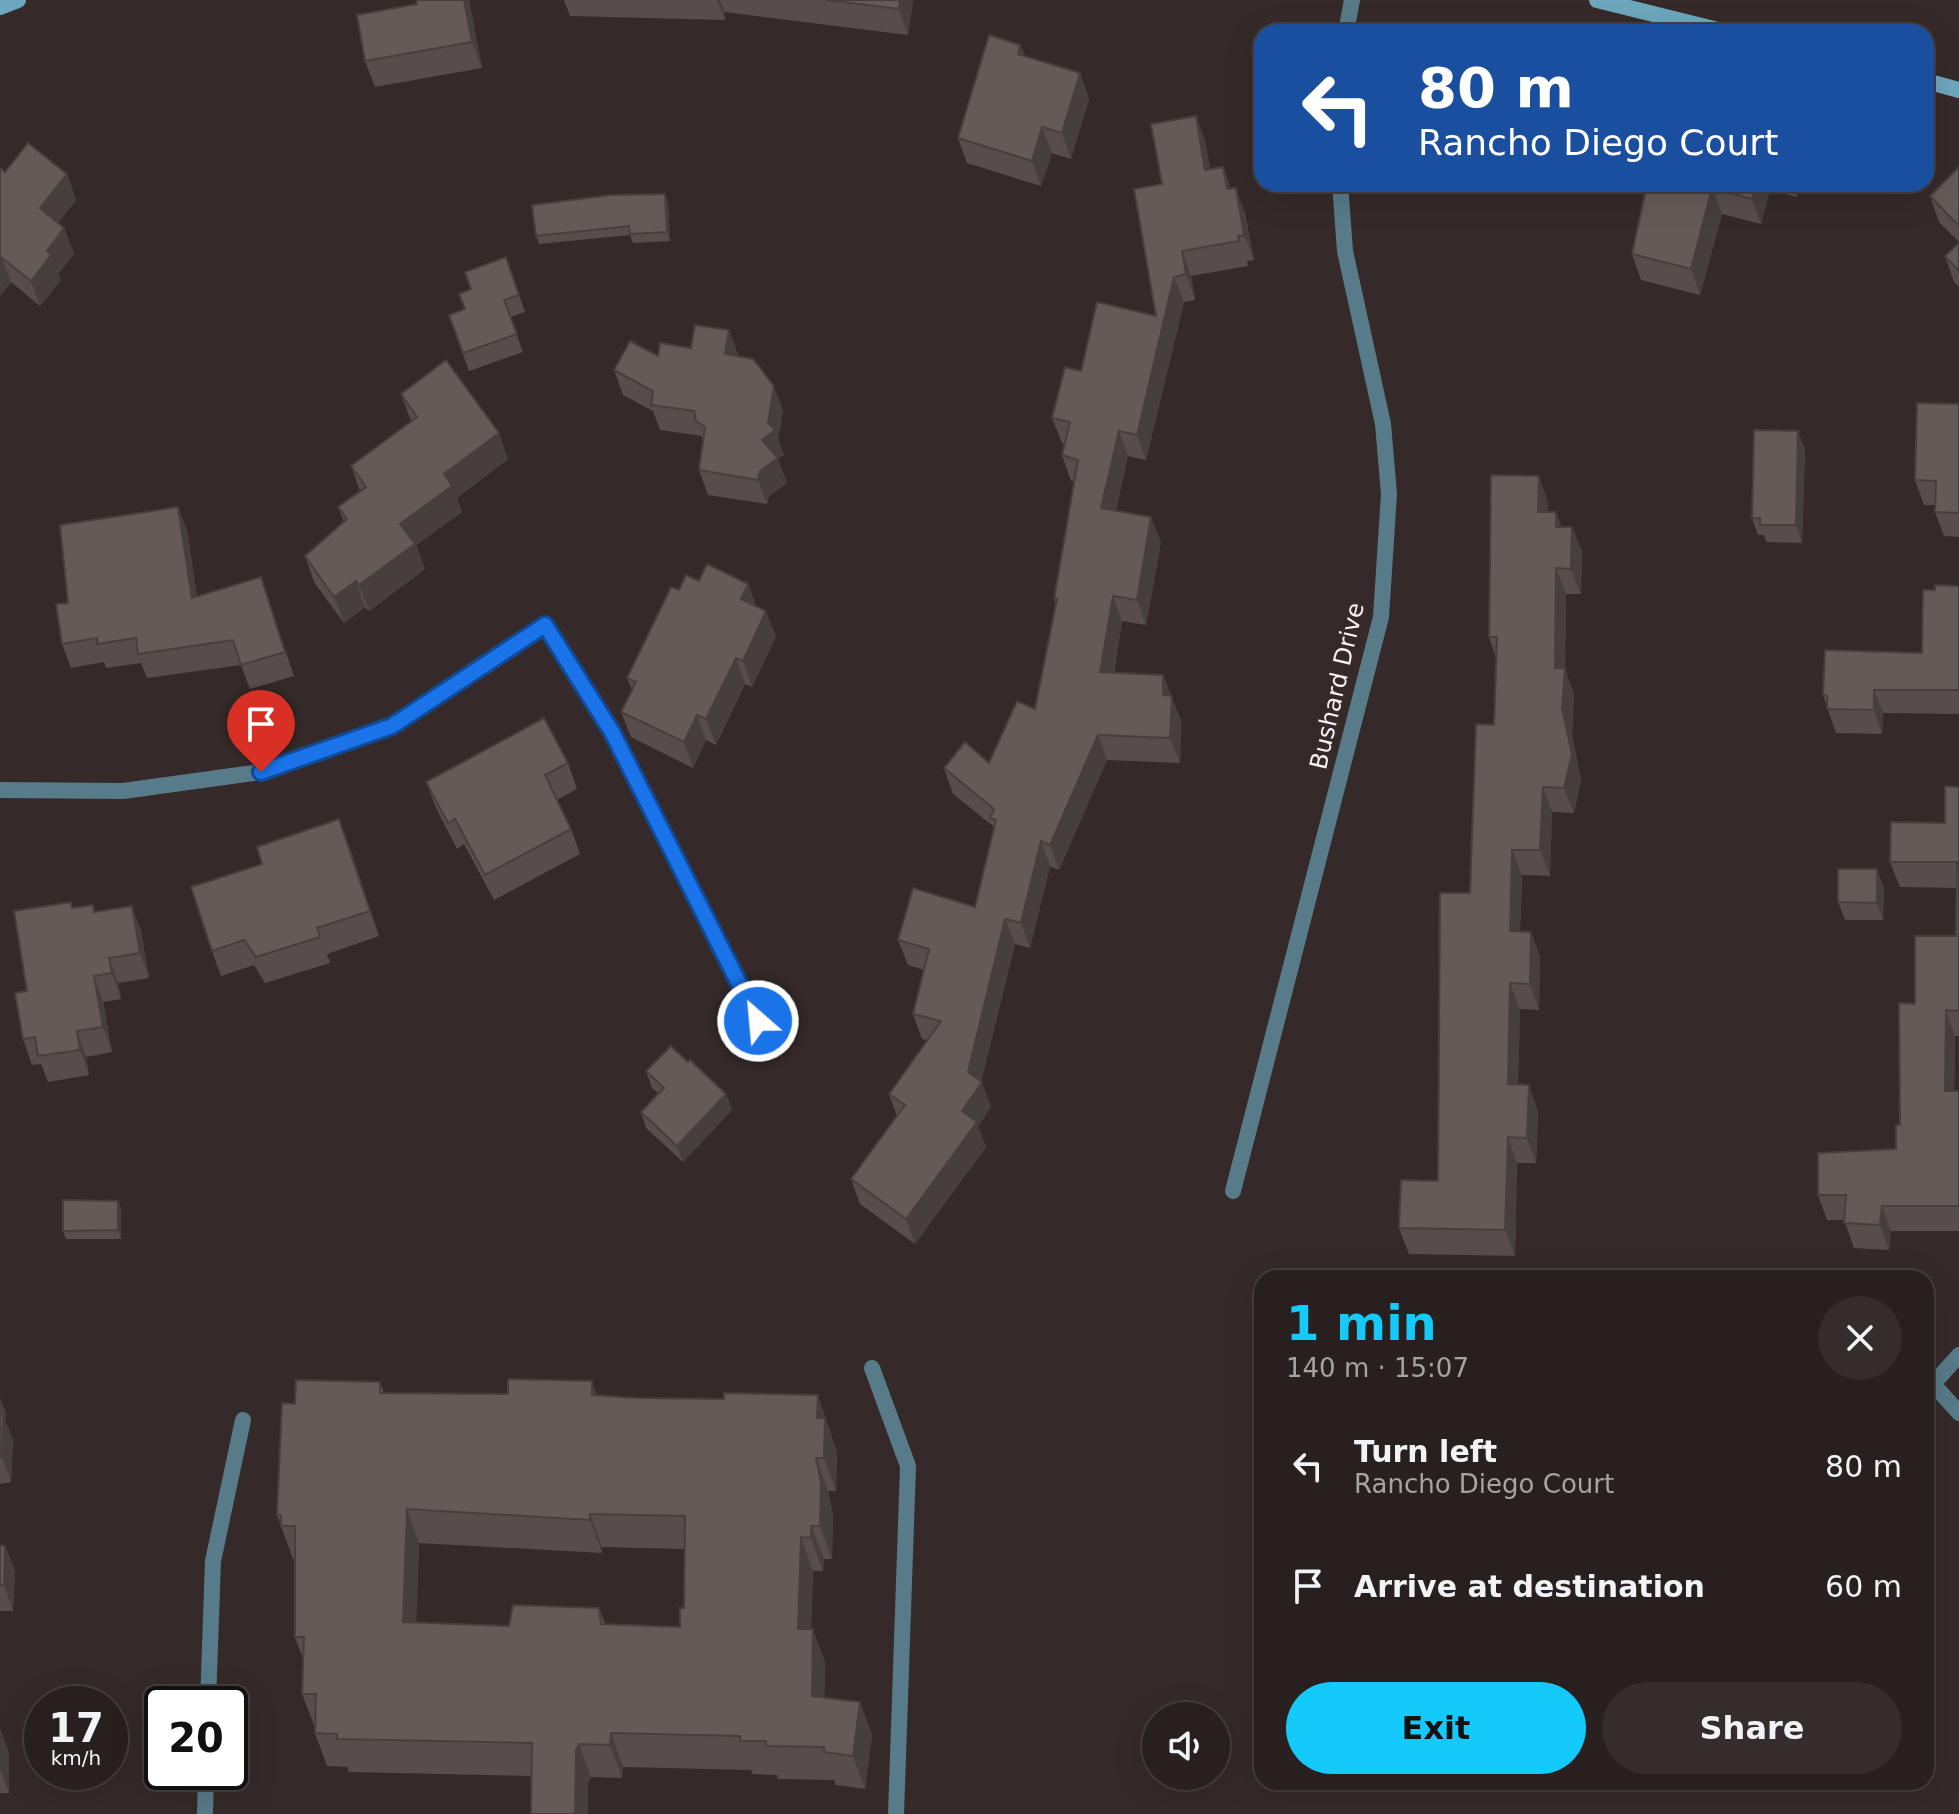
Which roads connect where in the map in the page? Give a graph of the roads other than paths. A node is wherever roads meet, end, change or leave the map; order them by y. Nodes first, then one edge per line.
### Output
1 (18, 0) edge
2 (1352, 0) edge
3 (1597, 0) edge
4 (0, 7) edge
5 (1348, 24) edge
6 (1694, 24) edge
7 (1934, 83) edge
8 (1959, 90) edge
9 (1341, 192) edge
10 (0, 790) edge
11 (758, 1021) dead end
12 (1233, 1191) dead end
13 (1959, 1355) edge
14 (872, 1368) dead end
15 (1934, 1383) edge
16 (1934, 1385) edge
17 (1959, 1413) edge
18 (243, 1420) dead end
19 (209, 1686) edge
20 (206, 1790) edge
21 (205, 1814) edge
22 (896, 1814) edge

1 - 4 street
2 - 5 street
3 - 6 street
7 - 8 street
9 - 12 street, Bushard Drive
10 - 11 street
13 - 15 street
14 - 22 street
16 - 17 street
18 - 19 street
20 - 21 street

